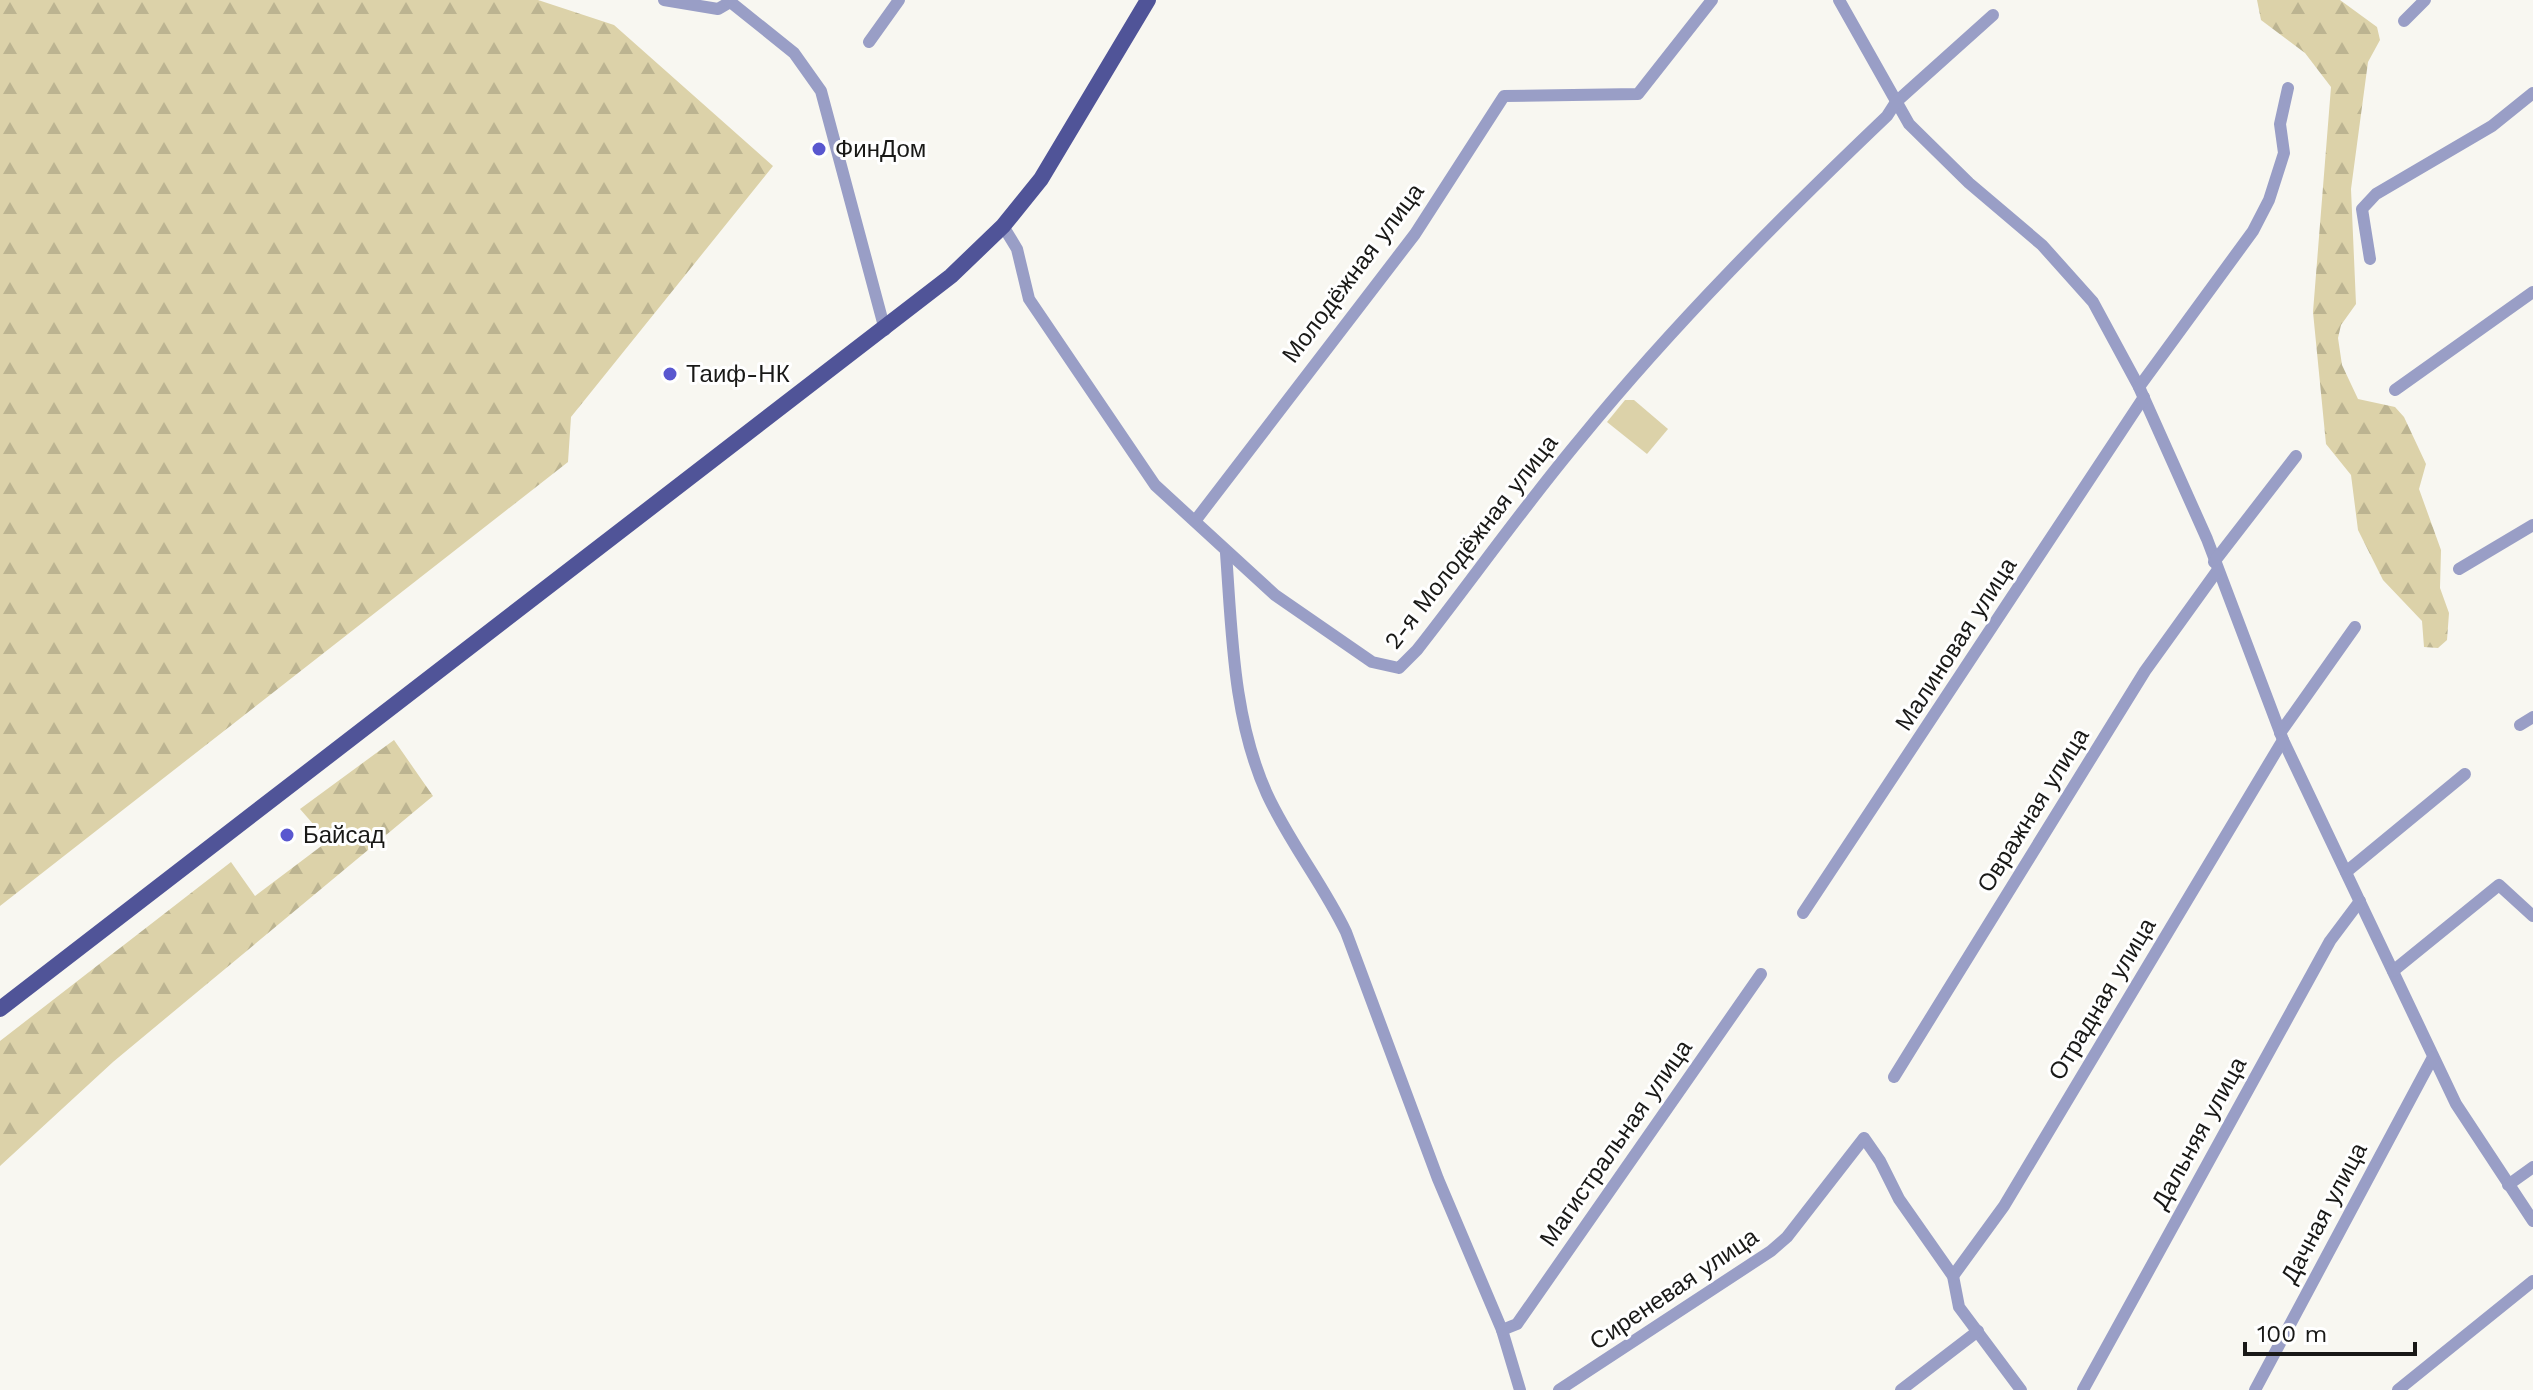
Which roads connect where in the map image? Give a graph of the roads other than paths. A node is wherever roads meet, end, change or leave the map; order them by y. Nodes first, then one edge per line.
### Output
1 (664, 0) edge
2 (899, 0) edge
3 (1148, 0) edge
4 (1712, 0) edge
5 (1839, 0) edge
6 (2425, 0) edge
7 (729, 1) edge
8 (1993, 15) dead end
9 (2404, 21) dead end
10 (869, 42) dead end
11 (2288, 88) dead end
12 (2533, 93) edge
13 (1896, 102) junction
14 (1003, 226) junction
15 (2370, 259) dead end
16 (2533, 292) edge
17 (885, 330) junction
18 (2395, 390) dead end
19 (2142, 392) junction
20 (2296, 456) dead end
21 (1195, 521) junction
22 (2533, 525) edge
23 (1226, 553) junction
24 (2216, 566) junction
25 (2459, 569) dead end
26 (2355, 627) dead end
27 (2533, 717) edge
28 (2520, 725) dead end
29 (2282, 737) junction
30 (2465, 774) dead end
31 (2346, 872) junction
32 (2360, 901) junction
33 (1803, 913) dead end
34 (2533, 916) edge
35 (2393, 971) junction
36 (1761, 974) dead end
37 (0, 1009) edge
38 (2433, 1057) junction
39 (1894, 1077) dead end
40 (2533, 1167) edge
41 (2508, 1185) junction
42 (2533, 1221) edge
43 (1953, 1276) junction
44 (2533, 1281) edge
45 (1502, 1330) junction
46 (1978, 1331) junction
47 (1520, 1390) edge
48 (1559, 1390) edge
49 (1901, 1390) edge
50 (2021, 1390) edge
51 (2083, 1390) edge
52 (2255, 1390) edge
53 (2398, 1390) edge

1 - 7 street
2 - 10 street
3 - 14 main road
4 - 21 street, Молодёжная улица
5 - 13 street
6 - 9 street
7 - 17 street
8 - 13 street, 2-я Молодёжная улица
11 - 19 street, Малиновая улица
12 - 15 street
13 - 19 street
13 - 23 street, 2-я Молодёжная улица
14 - 17 main road
14 - 21 street, 2-я Молодёжная улица
16 - 18 street
17 - 37 main road
19 - 24 street
19 - 33 street, Малиновая улица
20 - 24 street, Овражная улица
21 - 23 street, 2-я Молодёжная улица
22 - 25 street
23 - 45 street
24 - 29 street
24 - 39 street, Овражная улица
26 - 29 street, Отрадная улица
27 - 28 street
29 - 31 street
29 - 43 street, Отрадная улица
30 - 31 street
31 - 32 street
32 - 35 street
32 - 51 street, Дальняя улица
34 - 35 street
35 - 38 street
36 - 45 street, Магистральная улица
38 - 41 street
38 - 52 street, Дачная улица
40 - 41 street
41 - 42 street
43 - 46 street
43 - 48 street, Сиреневая улица
44 - 53 street
45 - 47 street
46 - 49 street
46 - 50 street

